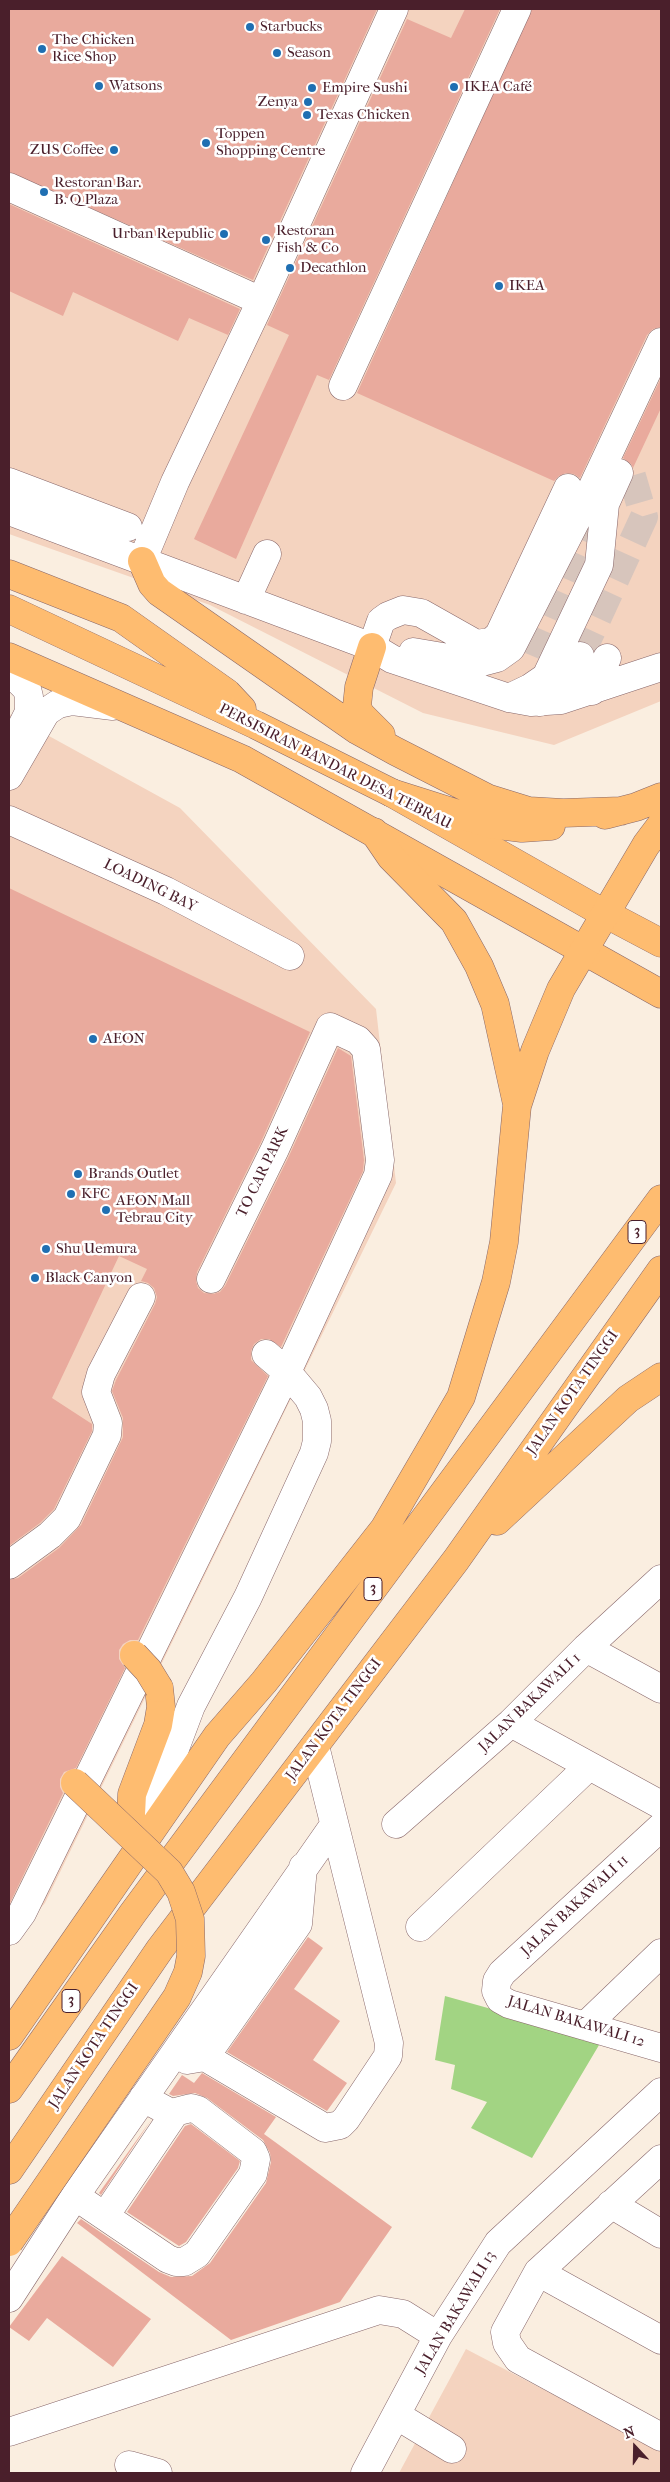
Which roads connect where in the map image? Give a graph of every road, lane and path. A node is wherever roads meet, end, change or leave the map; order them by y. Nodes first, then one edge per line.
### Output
1 (394, 9) edge
2 (516, 9) edge
3 (9, 187) edge
4 (261, 301) junction
5 (661, 342) edge
6 (661, 381) edge
7 (343, 386) dead end
8 (9, 482) edge
9 (568, 488) dead end
10 (9, 511) edge
11 (535, 521) dead end
12 (128, 527) dead end
13 (267, 554) dead end
14 (142, 561) junction
15 (9, 574) edge
16 (246, 600) junction
17 (9, 609) edge
18 (495, 611) dead end
19 (372, 647) junction
20 (406, 651) junction
21 (580, 656) tunnel mouth
22 (9, 657) edge
23 (536, 658) tunnel mouth
24 (607, 658) tunnel mouth
25 (661, 667) edge
26 (9, 671) edge
27 (592, 691) junction
28 (509, 698) junction
29 (540, 702) junction
30 (124, 707) junction
31 (256, 725) junction
32 (395, 751) junction
33 (9, 753) edge
34 (9, 776) edge
35 (392, 793) junction
36 (661, 797) edge
37 (622, 811) junction
38 (9, 820) edge
39 (661, 825) edge
40 (374, 832) junction
41 (606, 914) junction
42 (657, 941) edge
43 (585, 952) junction
44 (290, 956) dead end
45 (661, 994) edge
46 (517, 1106) junction
47 (661, 1199) edge
48 (661, 1270) edge
49 (211, 1279) dead end
50 (141, 1297) dead end
51 (266, 1354) dead end
52 (661, 1377) edge
53 (293, 1380) junction
54 (456, 1560) junction
55 (9, 1565) edge
56 (661, 1580) edge
57 (586, 1648) junction
58 (134, 1655) dead end
59 (264, 1682) junction
60 (661, 1689) edge
61 (510, 1723) junction
62 (315, 1746) junction
63 (589, 1766) junction
64 (75, 1783) dead end
65 (661, 1805) edge
66 (396, 1824) dead end
67 (334, 1825) junction
68 (661, 1827) edge
69 (134, 1842) junction
70 (304, 1866) junction
71 (133, 1913) junction
72 (420, 1927) dead end
73 (9, 1931) edge
74 (661, 1953) edge
75 (496, 1991) joint
76 (585, 2026) junction
77 (9, 2036) edge
78 (661, 2048) edge
79 (205, 2057) junction
80 (166, 2064) junction
81 (9, 2089) edge
82 (661, 2092) edge
83 (142, 2098) junction
84 (174, 2114) junction
85 (661, 2159) edge
86 (9, 2170) edge
87 (75, 2196) junction
88 (611, 2204) junction
89 (105, 2216) junction
90 (661, 2234) edge
91 (9, 2242) edge
92 (538, 2272) junction
93 (9, 2298) edge
94 (438, 2336) junction
95 (661, 2340) edge
96 (396, 2415) junction
97 (9, 2432) edge
98 (661, 2437) edge
99 (452, 2449) dead end
100 (129, 2464) dead end
101 (158, 2473) edge
102 (366, 2473) edge

1 - 4 street
2 - 7 street
3 - 4 street
4 - 14 street
5 - 20 street
6 - 28 street
8 - 12 street
9 - 19 street
10 - 14 street
11 - 18 street
13 - 16 street
14 - 16 street
14 - 32 main road
15 - 31 main road
16 - 19 street
17 - 31 main road, PERSISIRAN BANDAR DESA TEBRAU
19 - 20 street
19 - 28 street
19 - 32 main road
20 - 23 street
21 - 29 street
22 - 30 main road
24 - 27 street
25 - 27 street
26 - 33 street
27 - 29 street
28 - 29 street
30 - 34 street
30 - 40 main road
31 - 35 main road, PERSISIRAN BANDAR DESA TEBRAU
32 - 37 main road
35 - 37 main road
35 - 41 main road, PERSISIRAN BANDAR DESA TEBRAU
36 - 37 main road
38 - 44 street, LOADING BAY
39 - 41 main road
40 - 43 main road
40 - 46 main road
41 - 42 main road, PERSISIRAN BANDAR DESA TEBRAU
41 - 43 main road
43 - 45 main road
43 - 46 main road
46 - 59 main road
47 - 71 main road, 3
48 - 54 main road, JALAN KOTA TINGGI
49 - 53 street, TO CAR PARK
50 - 55 street
51 - 53 street
52 - 54 main road
53 - 69 street
53 - 73 street
54 - 62 main road, JALAN KOTA TINGGI
56 - 57 street, JALAN BAKAWALI 1
57 - 60 street
57 - 61 street, JALAN BAKAWALI 1
58 - 69 main road, bridge
59 - 69 main road
59 - 71 main road
61 - 63 street
61 - 66 street, JALAN BAKAWALI 1
62 - 67 street
62 - 86 main road, JALAN KOTA TINGGI
63 - 65 street
63 - 72 street
64 - 69 main road, bridge
67 - 70 street
67 - 79 street
68 - 75 street, JALAN BAKAWALI 11
69 - 77 main road
69 - 91 main road, bridge
70 - 79 street
70 - 80 street
71 - 81 main road, 3
74 - 76 street
75 - 76 street, JALAN BAKAWALI 12
76 - 78 street, JALAN BAKAWALI 12
79 - 80 street
80 - 83 street
82 - 94 street, JALAN BAKAWALI 13
83 - 84 street
83 - 87 street
84 - 89 street
84 - 89 street
85 - 88 street
87 - 89 street
87 - 93 street
88 - 90 street
88 - 92 street
92 - 95 street
92 - 98 street
94 - 96 street, JALAN BAKAWALI 13
94 - 97 street
96 - 99 street
96 - 102 street, JALAN BAKAWALI 13
100 - 101 street

